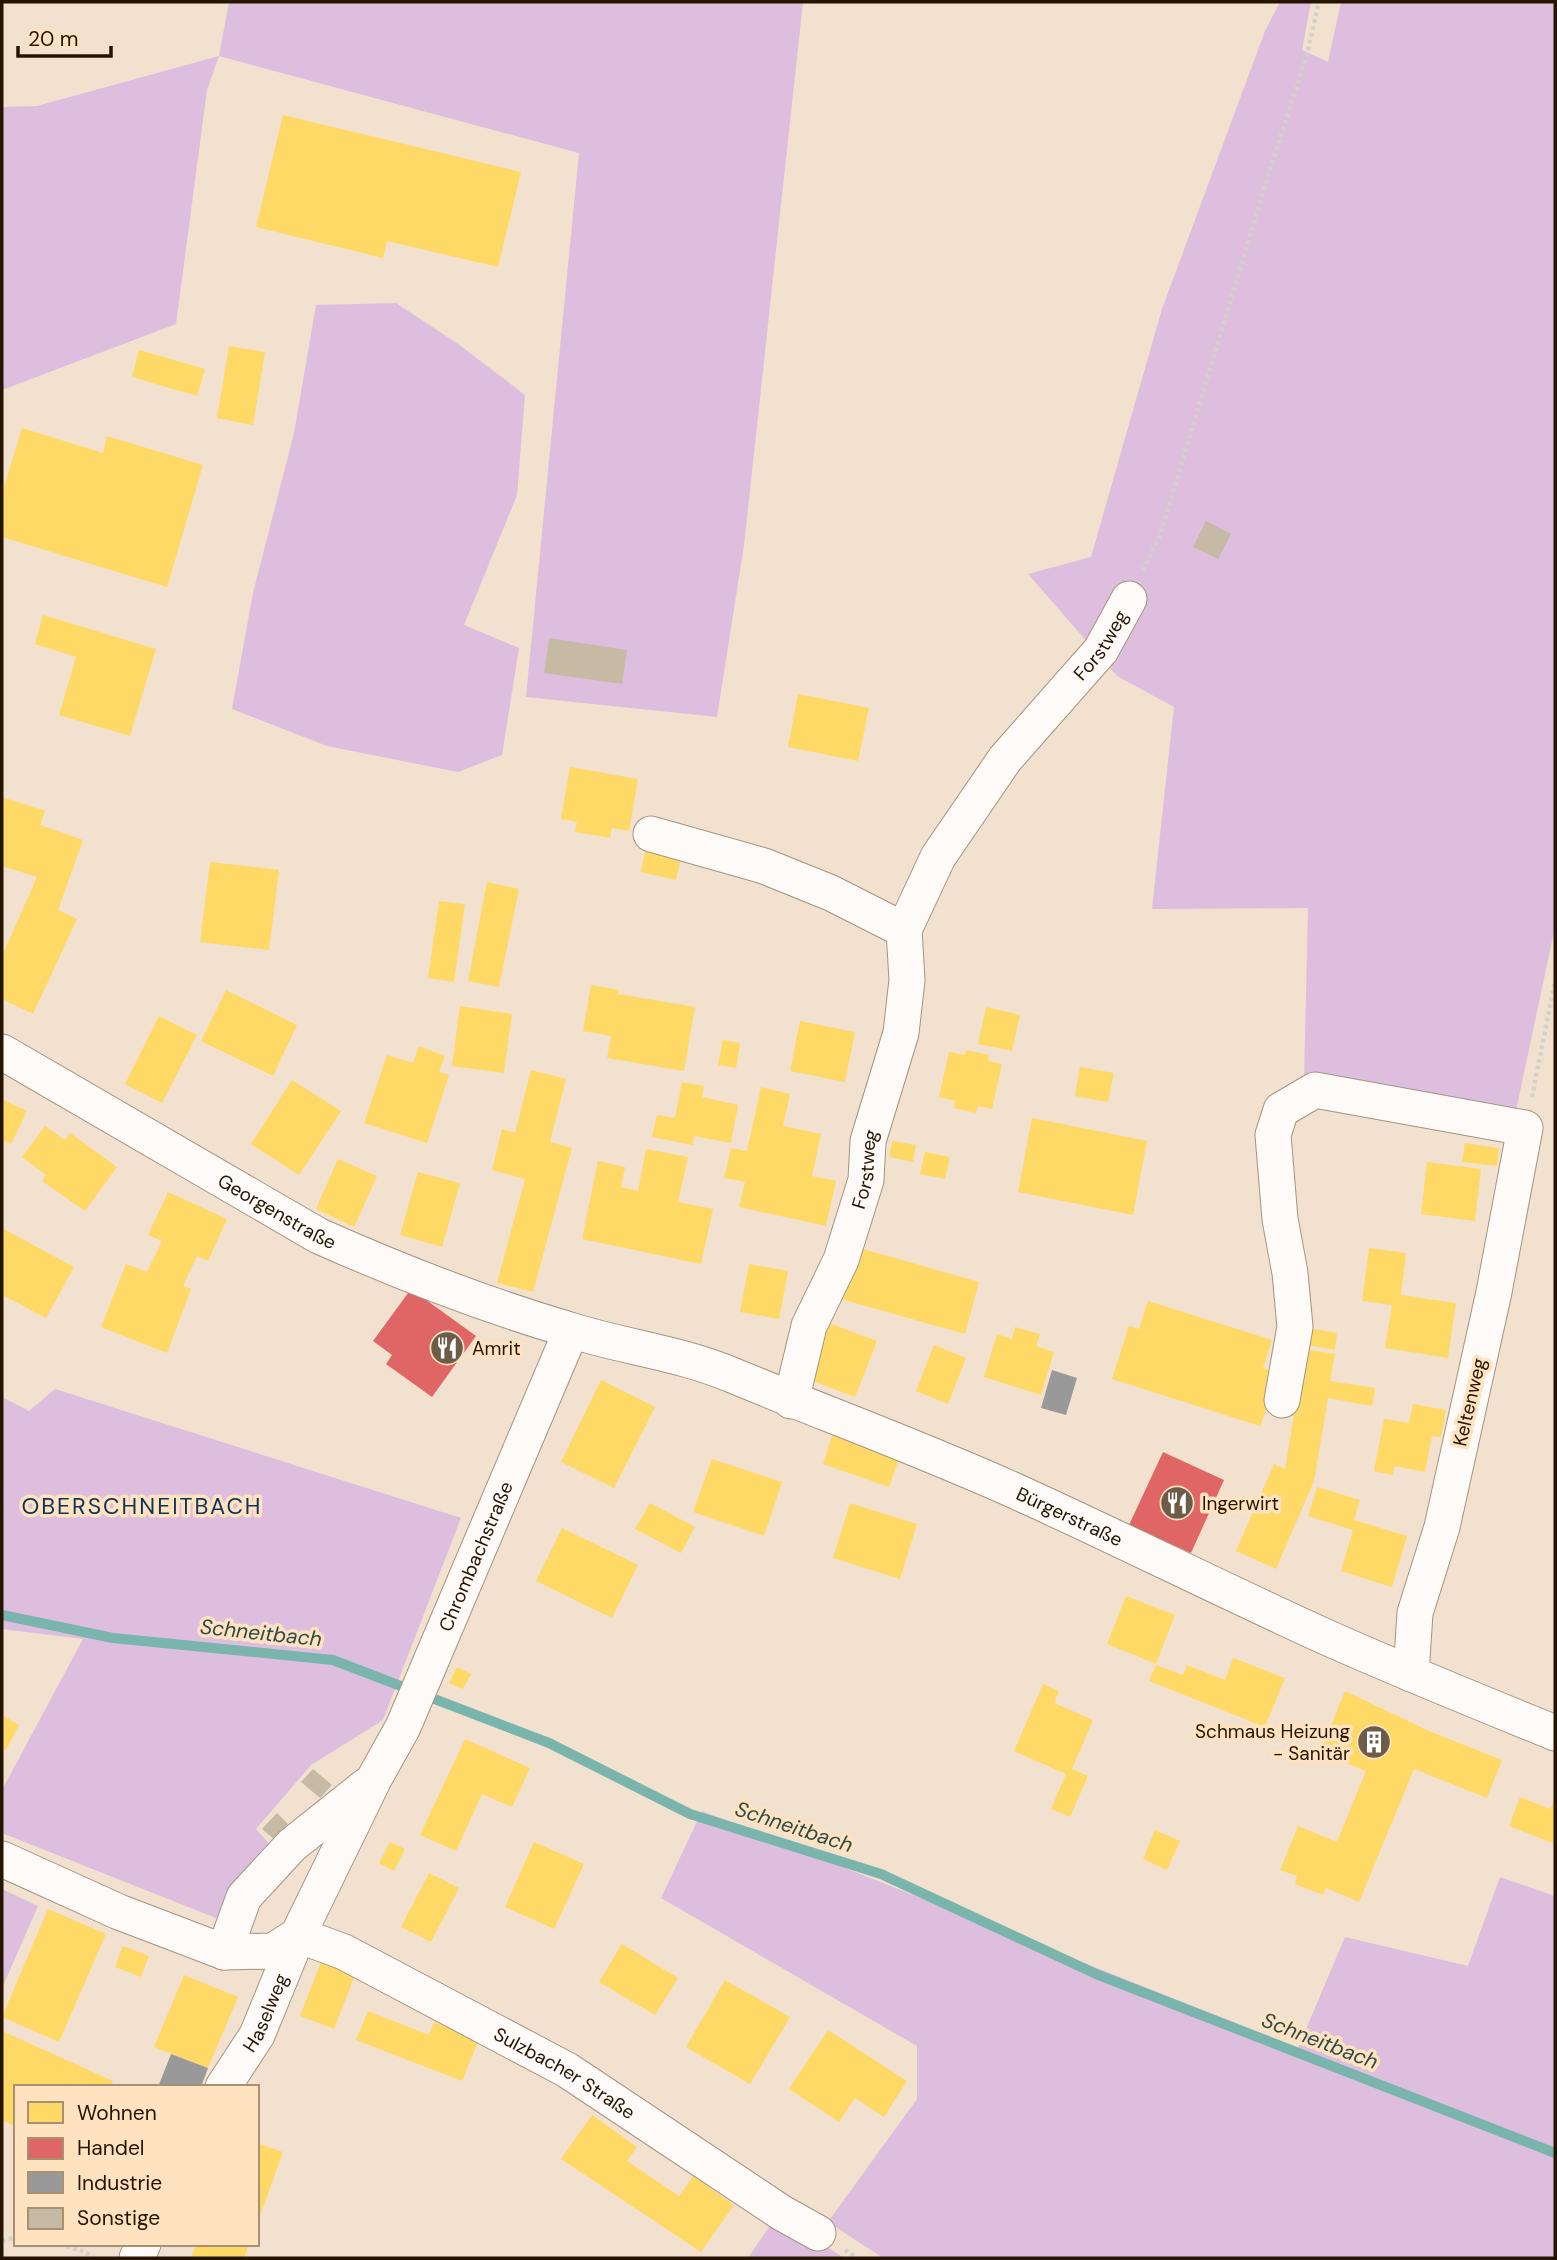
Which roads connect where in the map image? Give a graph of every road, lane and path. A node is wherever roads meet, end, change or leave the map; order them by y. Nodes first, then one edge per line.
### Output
1 (1319, 2) edge
2 (1129, 599) joint
3 (651, 834) dead end
4 (904, 930) junction
5 (1555, 981) edge
6 (2, 1052) edge
7 (1525, 1128) junction
8 (571, 1331) junction
9 (1282, 1400) dead end
10 (792, 1401) junction
11 (1411, 1674) junction
12 (1555, 1732) edge
13 (374, 1779) junction
14 (2, 1859) edge
15 (298, 1936) junction
16 (223, 1952) junction
17 (224, 2085) edge
18 (818, 2233) dead end
19 (66, 2246) edge
20 (94, 2258) edge

1 - 2 path
2 - 4 street, Forstweg
3 - 4 street
4 - 10 street, Forstweg
5 - 7 path
6 - 8 street, Georgenstraße
7 - 9 street
7 - 11 street, Keltenweg
8 - 10 street, Bürgerstraße
8 - 13 street, Chrombachstraße
10 - 11 street, Bürgerstraße
11 - 12 street, Bürgerstraße
13 - 15 street, Chrombachstraße
13 - 16 street, Chrombachstraße
14 - 16 street
15 - 16 street
15 - 17 street, Haselweg
15 - 18 street, Sulzbacher Straße
19 - 20 path

